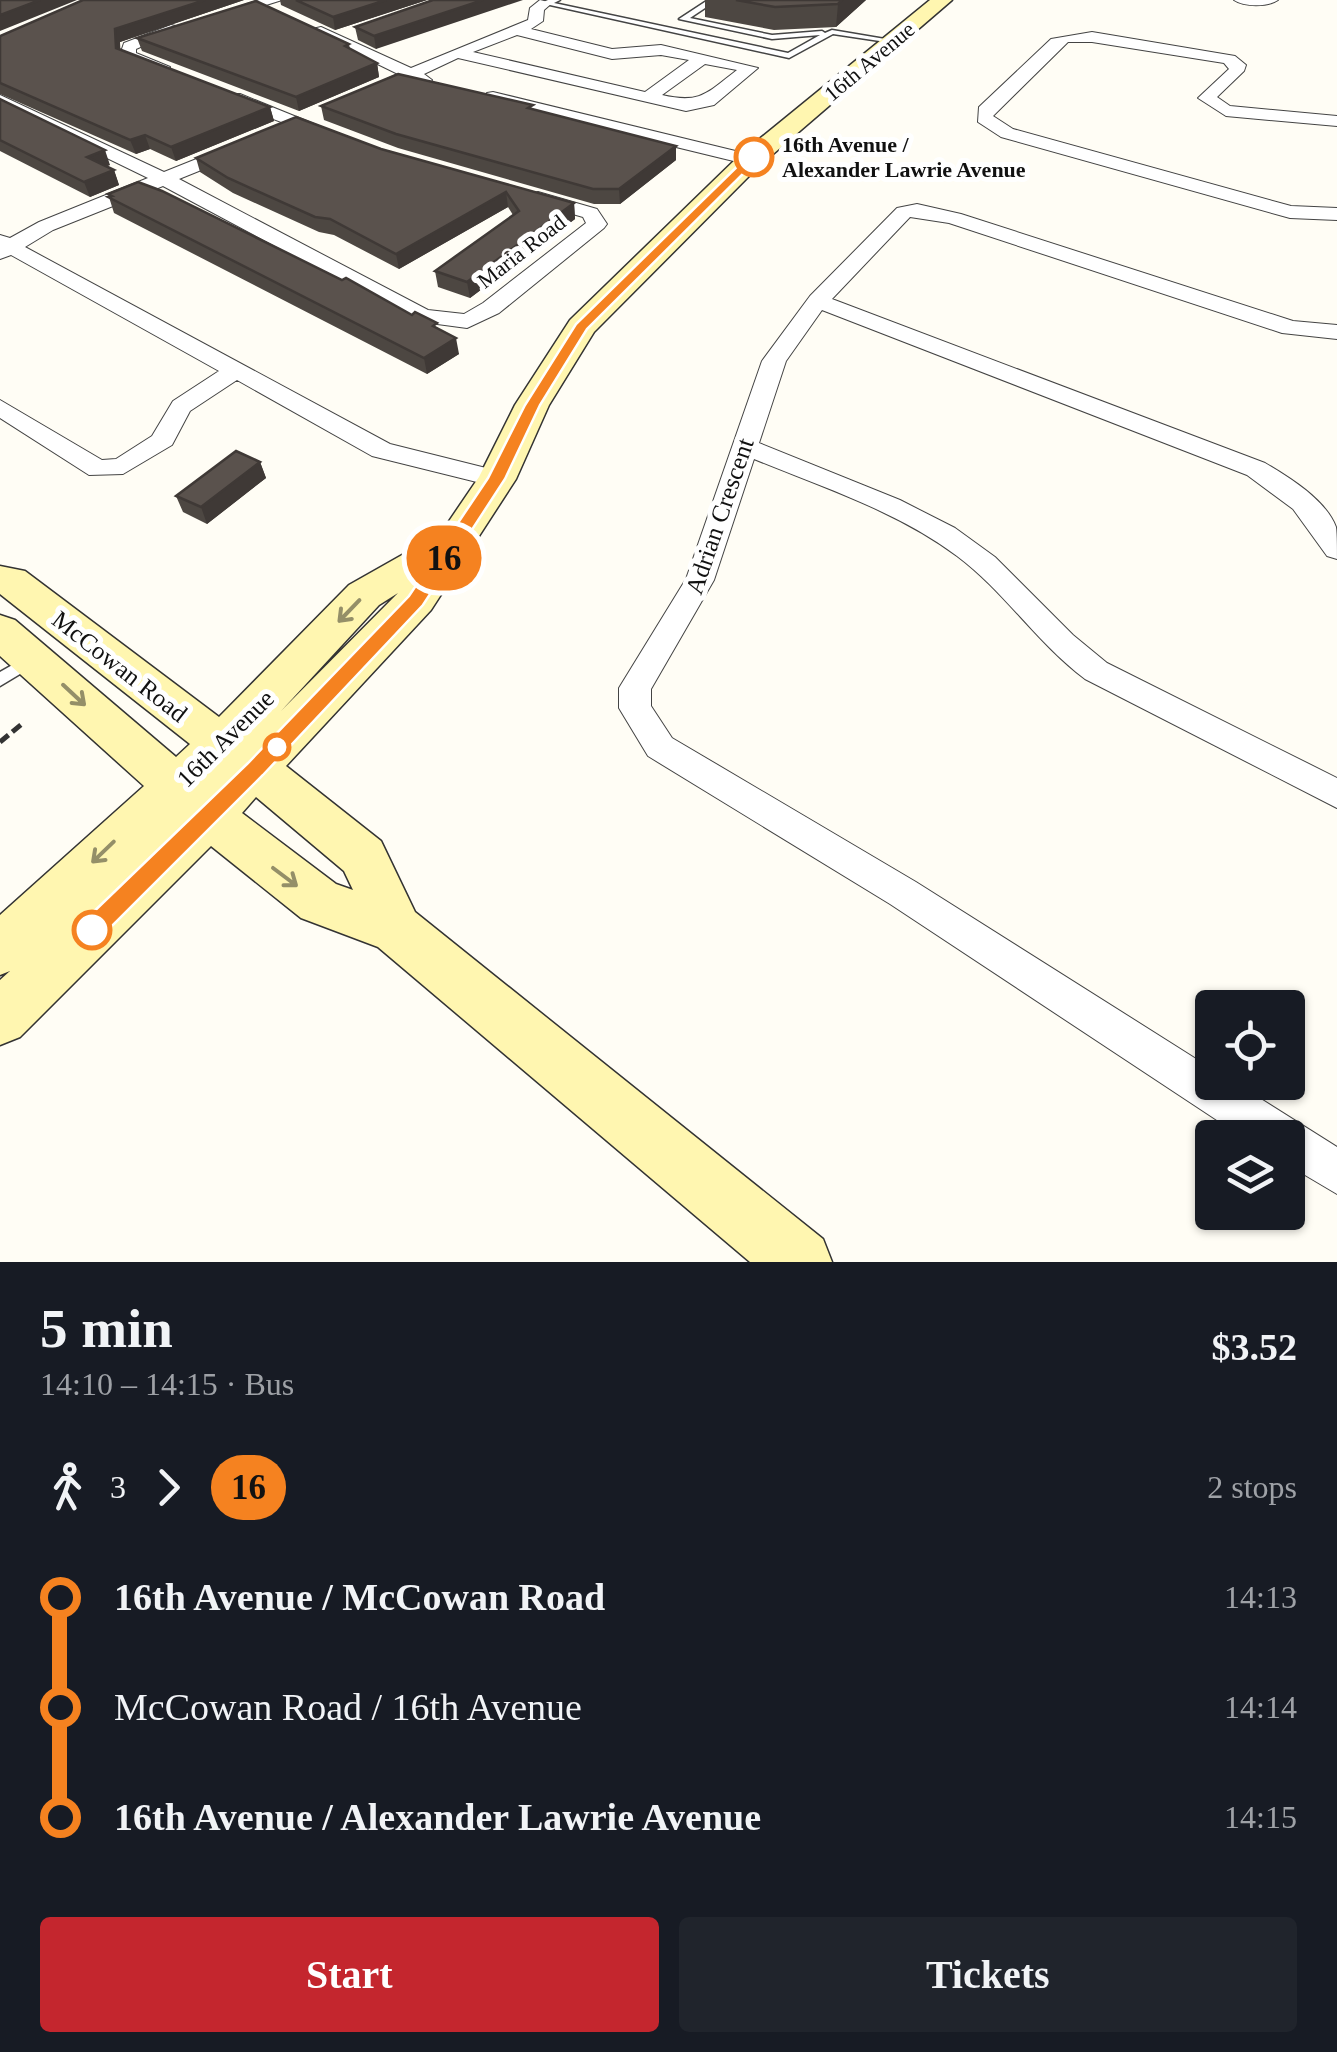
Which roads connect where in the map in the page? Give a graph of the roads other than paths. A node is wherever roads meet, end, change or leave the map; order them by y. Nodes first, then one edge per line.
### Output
1 (713, 0) edge
2 (942, 0) edge
3 (1241, 0) edge
4 (1271, 0) edge
5 (262, 2) edge
6 (550, 2) edge
7 (364, 30) edge
8 (518, 30) junction
9 (832, 32) junction
10 (772, 37) junction
11 (334, 39) junction
12 (553, 40) junction
13 (893, 41) junction
14 (806, 44) junction
15 (459, 54) junction
16 (703, 58) junction
17 (508, 67) junction
18 (179, 76) edge
19 (412, 76) junction
20 (437, 83) edge
21 (213, 89) edge
22 (474, 93) edge
23 (363, 96) edge
24 (646, 98) junction
25 (0, 100) edge
26 (331, 110) edge
27 (1337, 122) edge
28 (290, 126) junction
29 (354, 143) edge
30 (248, 144) edge
31 (750, 160) junction
32 (164, 180) junction
33 (514, 191) edge
34 (1337, 214) edge
35 (3, 247) edge
36 (818, 301) junction
37 (1337, 332) edge
38 (236, 371) junction
39 (0, 407) edge
40 (744, 446) junction
41 (496, 479) junction
42 (1337, 549) edge
43 (0, 580) edge
44 (11, 657) edge
45 (239, 756) junction
46 (1337, 794) edge
47 (192, 801) junction
48 (396, 929) junction
49 (0, 950) edge
50 (0, 1018) edge
51 (1256, 1120) edge
52 (1305, 1151) edge
53 (1337, 1172) edge
54 (800, 1262) edge

1 - 10 lane
2 - 13 main road, 16th Avenue
3 - 4 street
5 - 11 street
5 - 18 street
6 - 8 street
6 - 14 lane
7 - 11 street
8 - 12 street
8 - 15 street
9 - 10 lane
9 - 13 lane
9 - 14 lane
10 - 14 lane
11 - 19 street
12 - 16 street
12 - 17 street
13 - 31 main road, 16th Avenue
15 - 17 street
15 - 19 street
16 - 24 street
16 - 24 street
17 - 24 street
19 - 20 street
19 - 23 street
21 - 28 street
22 - 31 street
25 - 32 street, Maria Road
26 - 28 street
27 - 34 street
28 - 29 street
30 - 32 street
31 - 41 main road, 16th Avenue
32 - 33 street, Maria Road
32 - 35 street
35 - 38 street
36 - 37 street, Adrian Crescent
36 - 40 street, Adrian Crescent
36 - 42 street
38 - 39 street
38 - 41 street
40 - 46 street
40 - 51 street, Adrian Crescent
41 - 45 main road, 16th Avenue
43 - 45 main road, McCowan Road
44 -> 47 main road, McCowan Road
45 - 47 main road, 16th Avenue
45 - 48 main road, McCowan Road
47 -> 48 main road, McCowan Road
47 -> 49 main road, 16th Avenue
47 - 50 main road, 16th Avenue
48 - 54 main road, McCowan Road
52 - 53 street, Adrian Crescent

